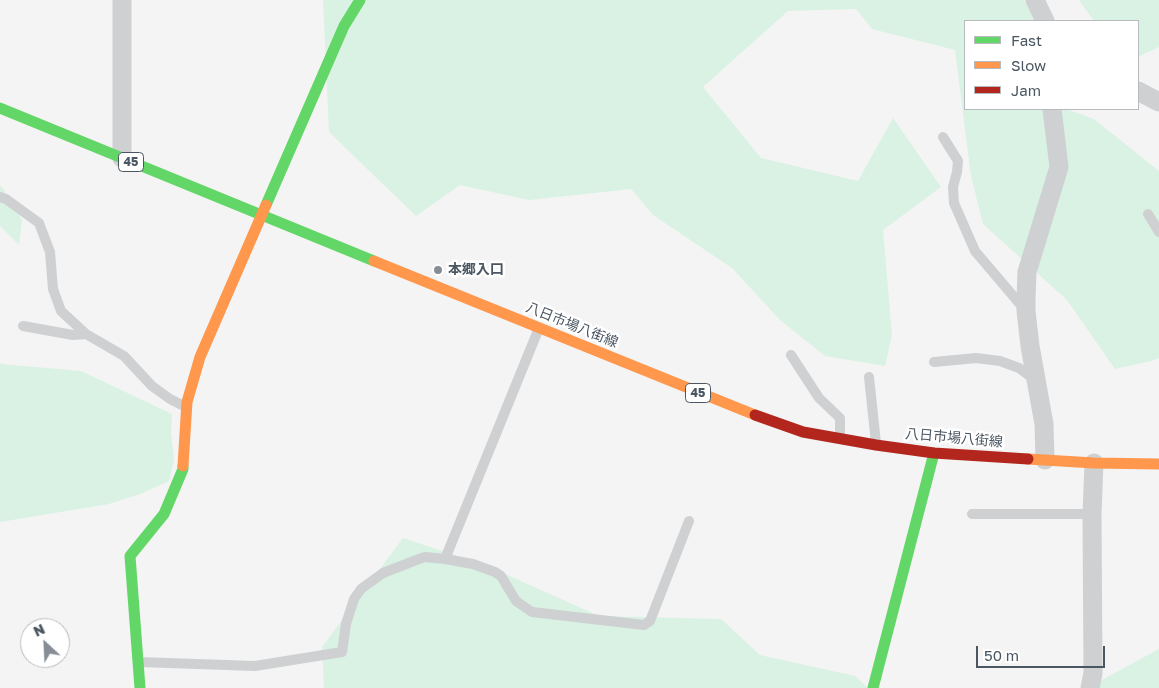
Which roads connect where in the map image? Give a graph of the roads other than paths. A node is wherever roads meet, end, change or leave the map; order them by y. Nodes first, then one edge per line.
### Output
1 (122, 0) edge
2 (360, 0) edge
3 (1034, 0) edge
4 (1045, 20) edge
5 (1139, 92) edge
6 (1159, 102) edge
7 (0, 108) edge
8 (1052, 110) edge
9 (942, 137) dead end
10 (122, 158) junction
11 (0, 197) edge
12 (263, 214) junction
13 (1148, 214) dead end
14 (1159, 232) edge
15 (1026, 312) junction
16 (23, 326) dead end
17 (539, 328) junction
18 (86, 334) junction
19 (791, 355) dead end
20 (934, 362) dead end
21 (869, 377) dead end
22 (1036, 381) junction
23 (187, 407) junction
24 (840, 438) junction
25 (876, 445) junction
26 (934, 453) junction
27 (1045, 460) junction
28 (1094, 463) junction
29 (1159, 464) edge
30 (972, 514) dead end
31 (1092, 514) junction
32 (689, 521) dead end
33 (445, 559) junction
34 (138, 662) junction
35 (140, 688) edge
36 (872, 688) edge
37 (1090, 688) edge

1 - 10 street
2 - 12 main road
3 - 4 street
5 - 6 street
7 - 10 main road, 八日市場八街線 / 45
8 - 15 street
9 - 15 lane
10 - 12 main road, 八日市場八街線 / 45
11 - 18 lane
12 - 17 main road, 八日市場八街線 / 45
12 - 23 main road
13 - 14 lane
15 - 22 street
16 - 18 lane
17 - 24 main road, 八日市場八街線 / 45
17 - 33 lane
18 - 23 lane
19 - 24 lane
20 - 22 lane
21 - 25 lane
22 - 27 street
23 - 34 main road
24 - 25 main road, 八日市場八街線 / 45
25 - 26 main road, 八日市場八街線 / 45
26 - 27 main road, 八日市場八街線 / 45
26 - 36 main road
27 - 28 main road, 八日市場八街線 / 45
28 - 29 main road, 八日市場八街線 / 45
28 - 31 street
30 - 31 lane
31 - 37 street
32 - 33 lane
33 - 34 lane
34 - 35 main road

